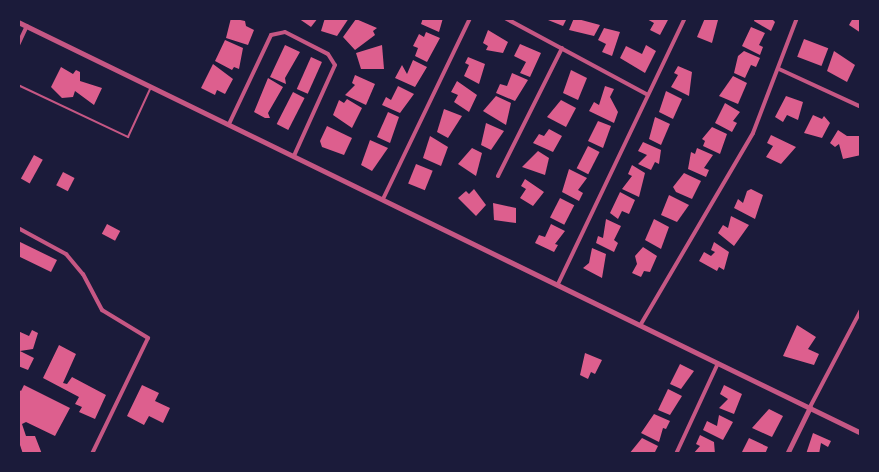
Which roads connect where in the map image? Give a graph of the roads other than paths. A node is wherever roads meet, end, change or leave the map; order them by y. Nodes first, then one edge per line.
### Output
1 (470, 18) edge
2 (505, 18) edge
3 (685, 18) edge
4 (797, 18) edge
5 (18, 22) edge
6 (27, 26) junction
7 (18, 45) edge
8 (562, 48) junction
9 (779, 69) junction
10 (18, 85) edge
11 (152, 87) junction
12 (648, 95) junction
13 (859, 106) dead end
14 (228, 124) junction
15 (294, 156) junction
16 (498, 176) dead end
17 (383, 199) junction
18 (18, 228) edge
19 (558, 284) junction
20 (861, 310) edge
21 (641, 324) junction
22 (719, 362) junction
23 (810, 407) junction
24 (861, 433) edge
25 (92, 454) edge
26 (676, 454) edge
27 (787, 454) edge

1 - 17 street
2 - 8 street
3 - 12 street
4 - 9 street
5 - 6 street
6 - 7 street
6 - 11 street
8 - 12 street
8 - 16 street
9 - 13 street
9 - 21 street
10 - 11 lane
11 - 14 street
12 - 19 street
14 - 15 street
14 - 15 street
15 - 17 street
17 - 19 street
18 - 25 street
19 - 21 street
20 - 23 street
21 - 22 street
22 - 23 street
22 - 26 street
23 - 24 street
23 - 27 street

